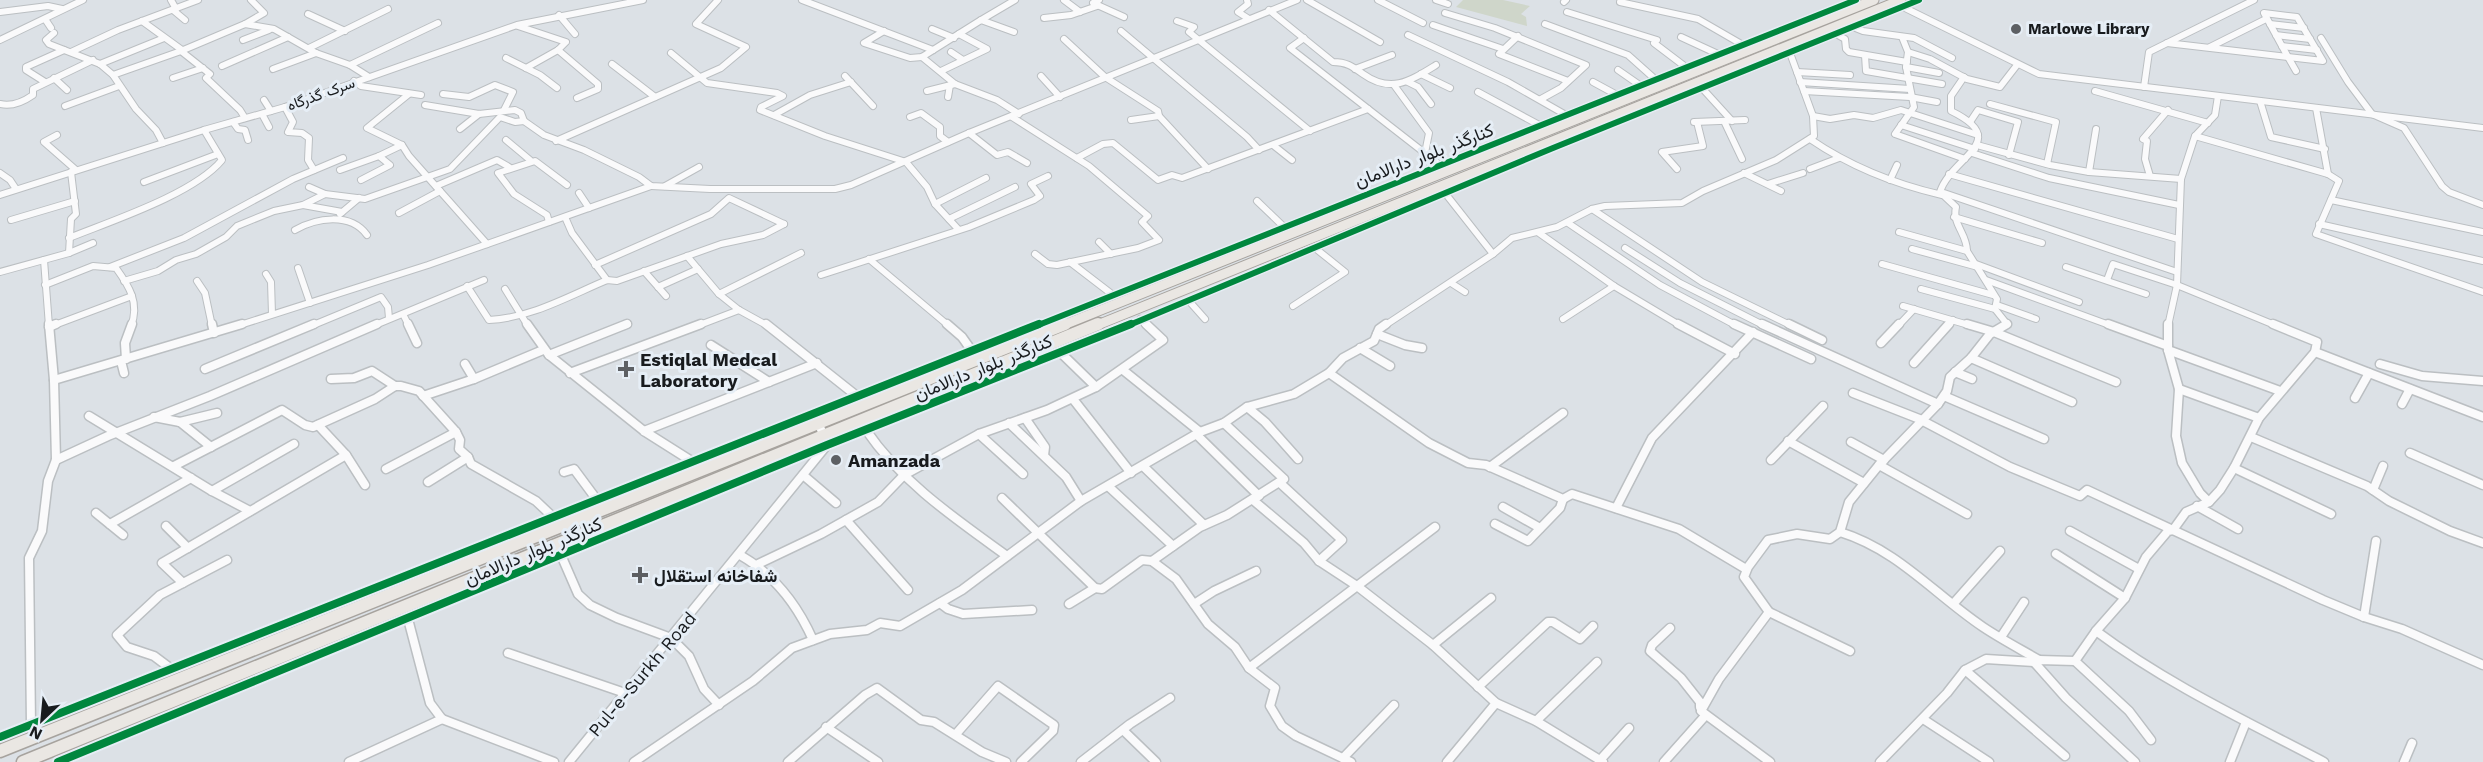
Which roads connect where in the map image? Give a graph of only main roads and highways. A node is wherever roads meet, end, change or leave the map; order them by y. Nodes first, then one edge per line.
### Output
1 (1874, 0) edge
2 (1902, 3) edge
3 (1564, 119) junction
4 (1581, 133) junction
5 (821, 430) junction
6 (0, 751) edge
7 (23, 762) edge

1 - 3 main road
2 - 4 main road
3 - 4 main road
3 - 5 main road
4 - 5 main road
5 - 6 main road
5 - 7 main road

